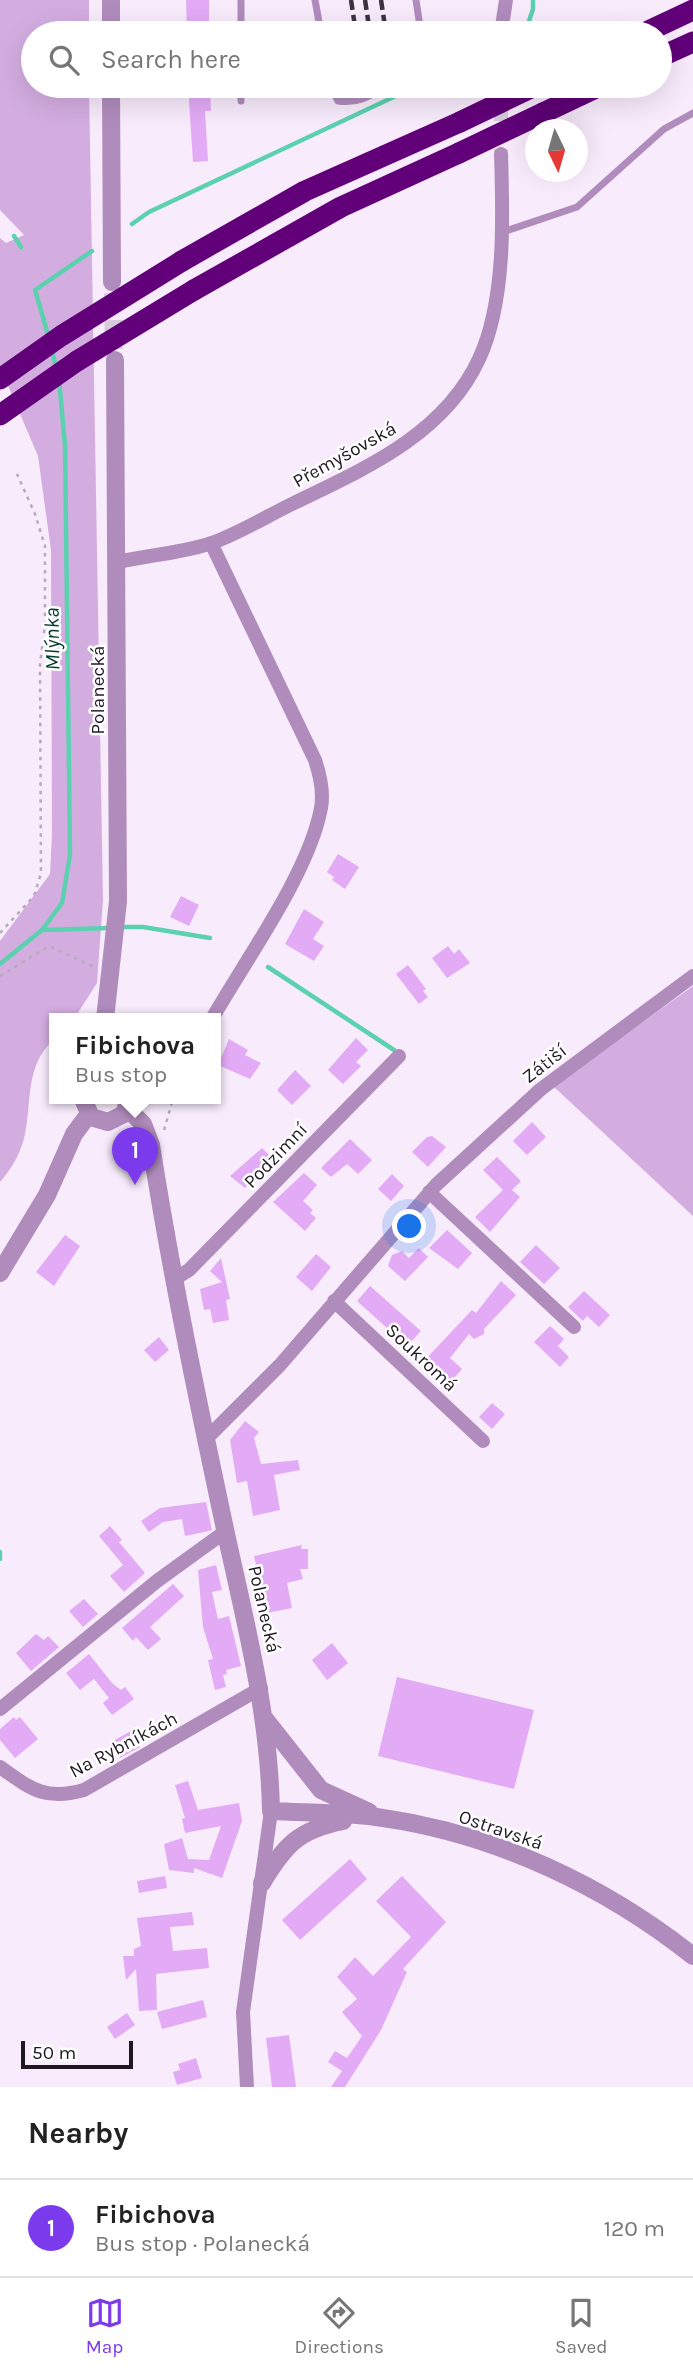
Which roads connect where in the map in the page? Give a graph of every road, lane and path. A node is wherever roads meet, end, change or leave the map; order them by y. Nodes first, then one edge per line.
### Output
1 (111, 0) edge
2 (241, 0) edge
3 (315, 0) edge
4 (416, 0) edge
5 (506, 0) edge
6 (693, 10) edge
7 (111, 21) edge
8 (241, 21) edge
9 (319, 21) edge
10 (419, 21) edge
11 (503, 21) edge
12 (670, 21) edge
13 (693, 41) edge
14 (672, 51) edge
15 (111, 98) edge
16 (336, 98) edge
17 (367, 98) edge
18 (510, 98) edge
19 (575, 98) edge
20 (693, 113) edge
21 (501, 154) tunnel mouth
22 (503, 232) junction
23 (112, 282) tunnel mouth
24 (115, 360) tunnel mouth
25 (0, 379) edge
26 (0, 415) edge
27 (17, 474) dead end
28 (211, 543) junction
29 (118, 562) junction
30 (0, 933) edge
31 (112, 975) junction
32 (0, 976) edge
33 (693, 976) edge
34 (106, 1013) edge
35 (216, 1013) edge
36 (399, 1056) dead end
37 (128, 1104) edge
38 (172, 1104) edge
39 (86, 1107) edge
40 (164, 1130) dead end
41 (429, 1192) junction
42 (0, 1273) edge
43 (176, 1278) junction
44 (334, 1301) junction
45 (574, 1327) dead end
46 (208, 1437) junction
47 (483, 1441) dead end
48 (226, 1531) junction
49 (261, 1688) junction
50 (0, 1709) edge
51 (265, 1719) junction
52 (0, 1767) edge
53 (271, 1811) junction
54 (382, 1817) junction
55 (262, 1883) junction
56 (693, 1956) edge
57 (247, 2087) edge

1 - 7 street
2 - 8 lane
3 - 9 lane
4 - 10 lane
5 - 11 street
6 - 12 highway
13 - 14 highway
15 - 23 street
16 - 17 lane
18 - 25 highway, bridge
19 - 26 highway, bridge
20 - 22 lane
21 - 22 street, Přemyšovská
22 - 28 street, Přemyšovská
24 - 29 street, Polanecká
27 - 30 path
28 - 29 street, Přemyšovská
28 - 35 street
29 - 31 street, Polanecká
31 - 32 path
31 - 34 street, Polanecká
33 - 41 street, Zátiší
36 - 43 street, Podzimní
37 - 39 street
37 - 43 street, Polanecká
38 - 40 path
39 - 42 street
41 - 44 street, Zátiší
41 - 45 street
43 - 46 street, Polanecká
44 - 46 street, Zátiší
44 - 47 street, Soukromá
46 - 48 street, Polanecká
48 - 49 street, Polanecká
48 - 50 street
49 - 51 street, Polanecká
49 - 52 street, Na Rybníkách
51 - 53 street, Polanecká
51 - 54 street
53 - 54 street, Ostravská
53 - 55 street, Polanecká
54 - 55 street
54 - 56 street, Ostravská
55 - 57 street, Polanecká

